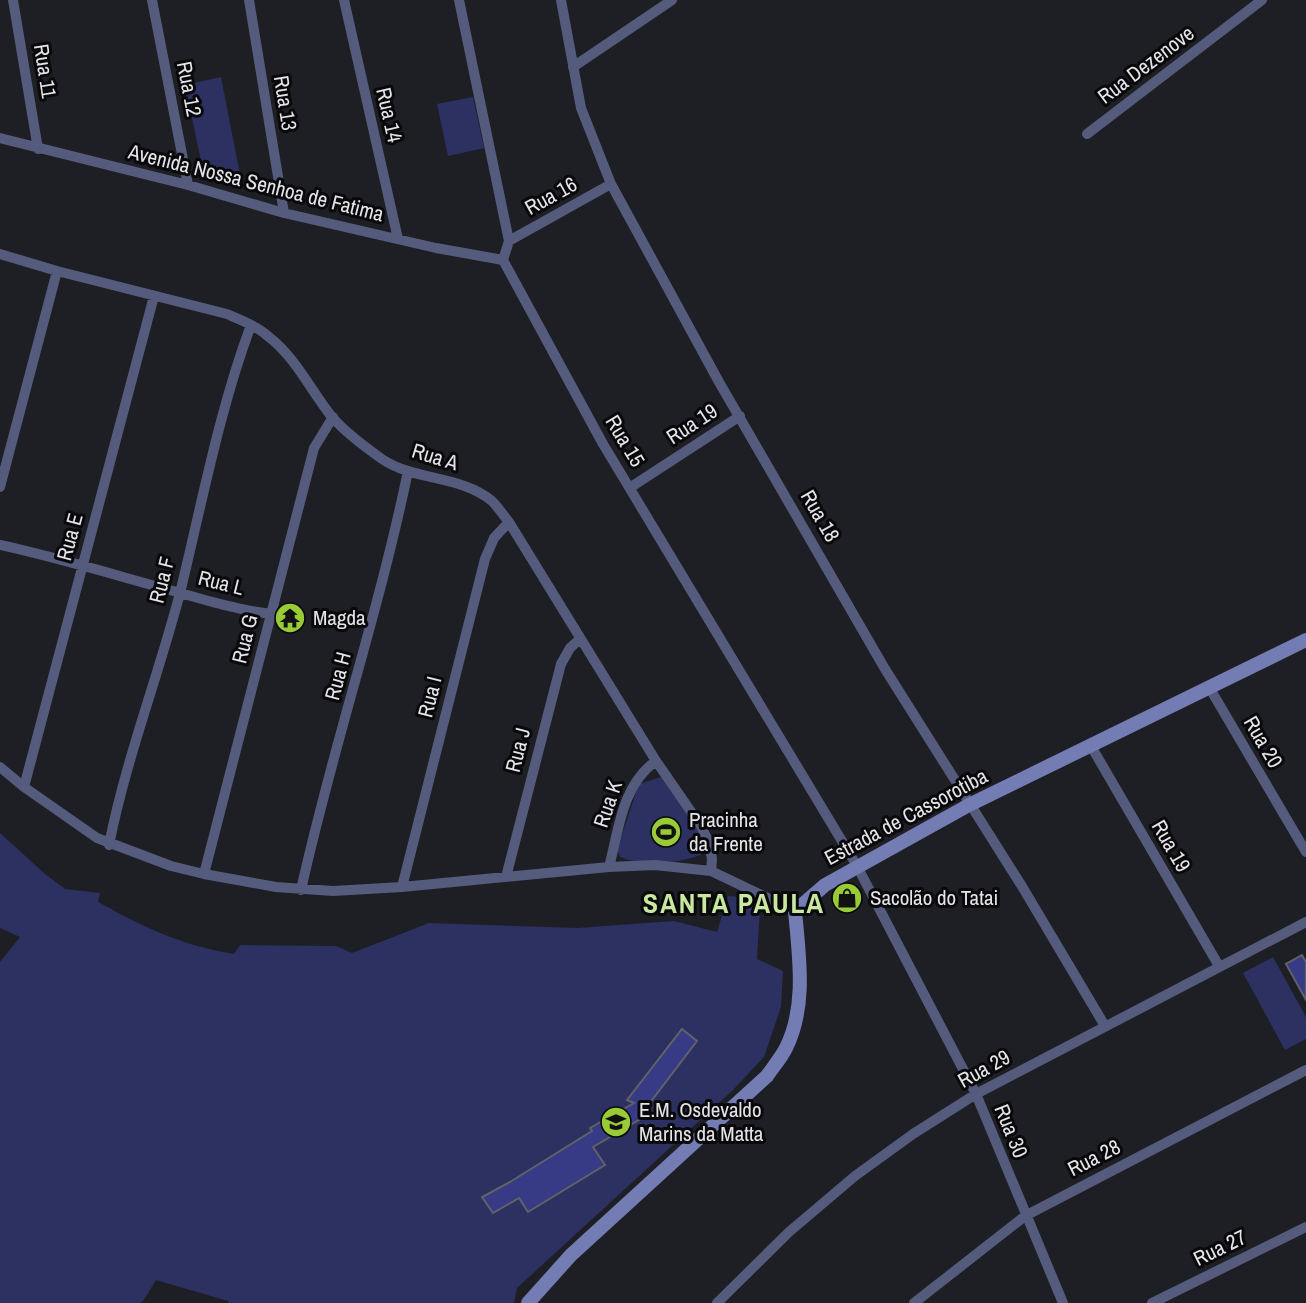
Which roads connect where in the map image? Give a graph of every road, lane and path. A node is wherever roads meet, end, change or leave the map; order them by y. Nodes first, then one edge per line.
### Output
1 (13, 0) edge
2 (152, 0) edge
3 (249, 0) edge
4 (344, 0) edge
5 (459, 0) edge
6 (561, 0) edge
7 (672, 0) edge
8 (1262, 0) edge
9 (573, 67) junction
10 (1087, 134) dead end
11 (0, 138) edge
12 (38, 149) junction
13 (611, 184) junction
14 (188, 185) junction
15 (284, 213) junction
16 (398, 239) junction
17 (509, 242) junction
18 (0, 254) edge
19 (503, 260) junction
20 (57, 271) junction
21 (154, 296) junction
22 (251, 325) junction
23 (740, 416) junction
24 (333, 418) junction
25 (408, 471) junction
26 (0, 487) edge
27 (631, 487) junction
28 (509, 522) junction
29 (0, 545) edge
30 (82, 567) junction
31 (180, 593) junction
32 (271, 614) junction
33 (580, 639) junction
34 (1306, 640) edge
35 (1209, 687) junction
36 (1091, 746) junction
37 (656, 761) junction
38 (0, 767) edge
39 (24, 787) junction
40 (969, 805) junction
41 (109, 845) junction
42 (1306, 852) edge
43 (856, 866) junction
44 (609, 867) junction
45 (710, 871) junction
46 (204, 874) junction
47 (506, 877) junction
48 (402, 887) junction
49 (301, 890) junction
50 (795, 911) junction
51 (1306, 922) edge
52 (1219, 966) junction
53 (1105, 1026) junction
54 (1306, 1070) edge
55 (976, 1094) junction
56 (1025, 1216) junction
57 (1306, 1227) edge
58 (528, 1303) edge
59 (717, 1303) edge
60 (914, 1303) edge
61 (1063, 1303) edge
62 (1152, 1303) edge

1 - 12 street, Rua 11
2 - 14 street, Rua 12
3 - 15 street, Rua 13
4 - 16 street, Rua 14
5 - 17 street
6 - 9 street, Rua 18
7 - 9 street
8 - 10 street, Rua Dezenove
9 - 13 street, Rua 18
11 - 12 street, Avenida Nossa Senhoa de Fatima
12 - 14 street, Avenida Nossa Senhoa de Fatima
13 - 17 street, Rua 16
13 - 23 street, Rua 18
14 - 15 street, Avenida Nossa Senhoa de Fatima
15 - 16 street, Avenida Nossa Senhoa de Fatima
16 - 19 street, Avenida Nossa Senhoa de Fatima
17 - 19 street
18 - 20 street, Rua A
19 - 27 street, Rua 15
20 - 21 street, Rua A
20 - 26 street
21 - 22 street, Rua A
21 - 30 street, Rua E
22 - 24 street, Rua A
22 - 31 street, Rua F
23 - 27 street, Rua 19
23 - 40 street, Rua 18
24 - 25 street, Rua A
24 - 32 street, Rua G
25 - 28 street, Rua A
25 - 49 street, Rua H
27 - 43 street, Rua 15
28 - 33 street, Rua A
28 - 48 street, Rua I
29 - 30 street, Rua L
30 - 31 street, Rua L
30 - 39 street, Rua E
31 - 32 street, Rua L
31 - 41 street, Rua F
32 - 46 street, Rua G
33 - 37 street, Rua A
33 - 47 street, Rua J
34 - 35 main road, Estrada de Cassorotiba
35 - 36 main road, Estrada de Cassorotiba
35 - 42 street, Rua 20
36 - 40 main road, Estrada de Cassorotiba
36 - 52 street, Rua 19
37 - 44 street, Rua K
37 - 45 street, Rua A
38 - 39 street
39 - 41 street
40 - 43 main road, Estrada de Cassorotiba
40 - 53 street, Rua 18
41 - 46 street
43 - 50 main road, Estrada de Cassorotiba
43 - 55 street, Rua 30
44 - 45 street
44 - 47 street
45 - 50 street
46 - 49 street
47 - 48 street
48 - 49 street
50 - 58 main road
51 - 52 street, Rua 29
52 - 53 street, Rua 29
53 - 55 street, Rua 29
54 - 56 street, Rua 28
55 - 56 street, Rua 30
55 - 59 street, Rua 29
56 - 60 street, Rua 28
56 - 61 street, Rua 30
57 - 62 street, Rua 27

